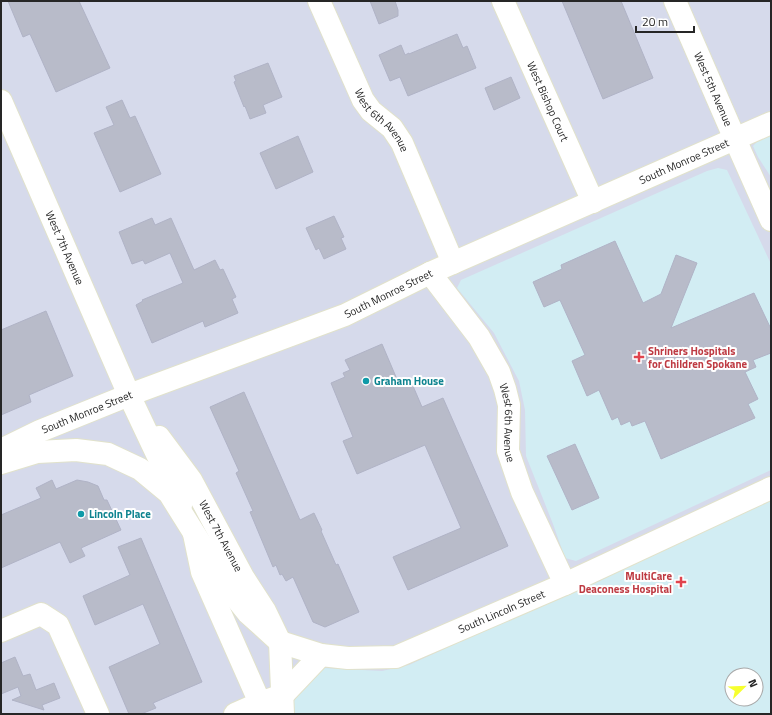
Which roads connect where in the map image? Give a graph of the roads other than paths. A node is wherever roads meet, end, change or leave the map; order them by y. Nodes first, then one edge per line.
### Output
1 (320, 1) edge
2 (503, 1) edge
3 (674, 1) edge
4 (1, 101) edge
5 (771, 123) edge
6 (735, 139) junction
7 (593, 202) junction
8 (771, 220) edge
9 (453, 262) junction
10 (430, 272) junction
11 (129, 395) junction
12 (1, 450) edge
13 (1, 463) edge
14 (771, 488) edge
15 (192, 530) junction
16 (565, 584) junction
17 (1, 631) edge
18 (280, 642) junction
19 (321, 655) junction
20 (283, 704) edge
21 (264, 708) edge
22 (98, 714) edge
23 (235, 714) edge

1 - 9 street, West 6th Avenue
2 - 7 street, West Bishop Court
3 - 6 street, West 5th Avenue
4 - 11 street, West 7th Avenue
5 - 6 street, South Monroe Street
6 - 7 street, South Monroe Street
6 - 8 street, West 5th Avenue
7 - 9 street, South Monroe Street
9 - 10 street, South Monroe Street
10 - 11 street, South Monroe Street
10 - 16 street, West 6th Avenue
11 - 12 street, South Monroe Street
11 - 15 street, West 7th Avenue
11 - 18 street, West 7th Avenue
13 - 15 street, West 7th Avenue
14 - 16 street, South Lincoln Street
15 - 18 street, West 7th Avenue
15 - 21 street, West 7th Avenue
16 - 19 street, South Lincoln Street
17 - 22 street
18 - 19 street, West 7th Avenue
18 - 20 street, West 7th Avenue
19 - 20 street
20 - 21 street
21 - 23 street

